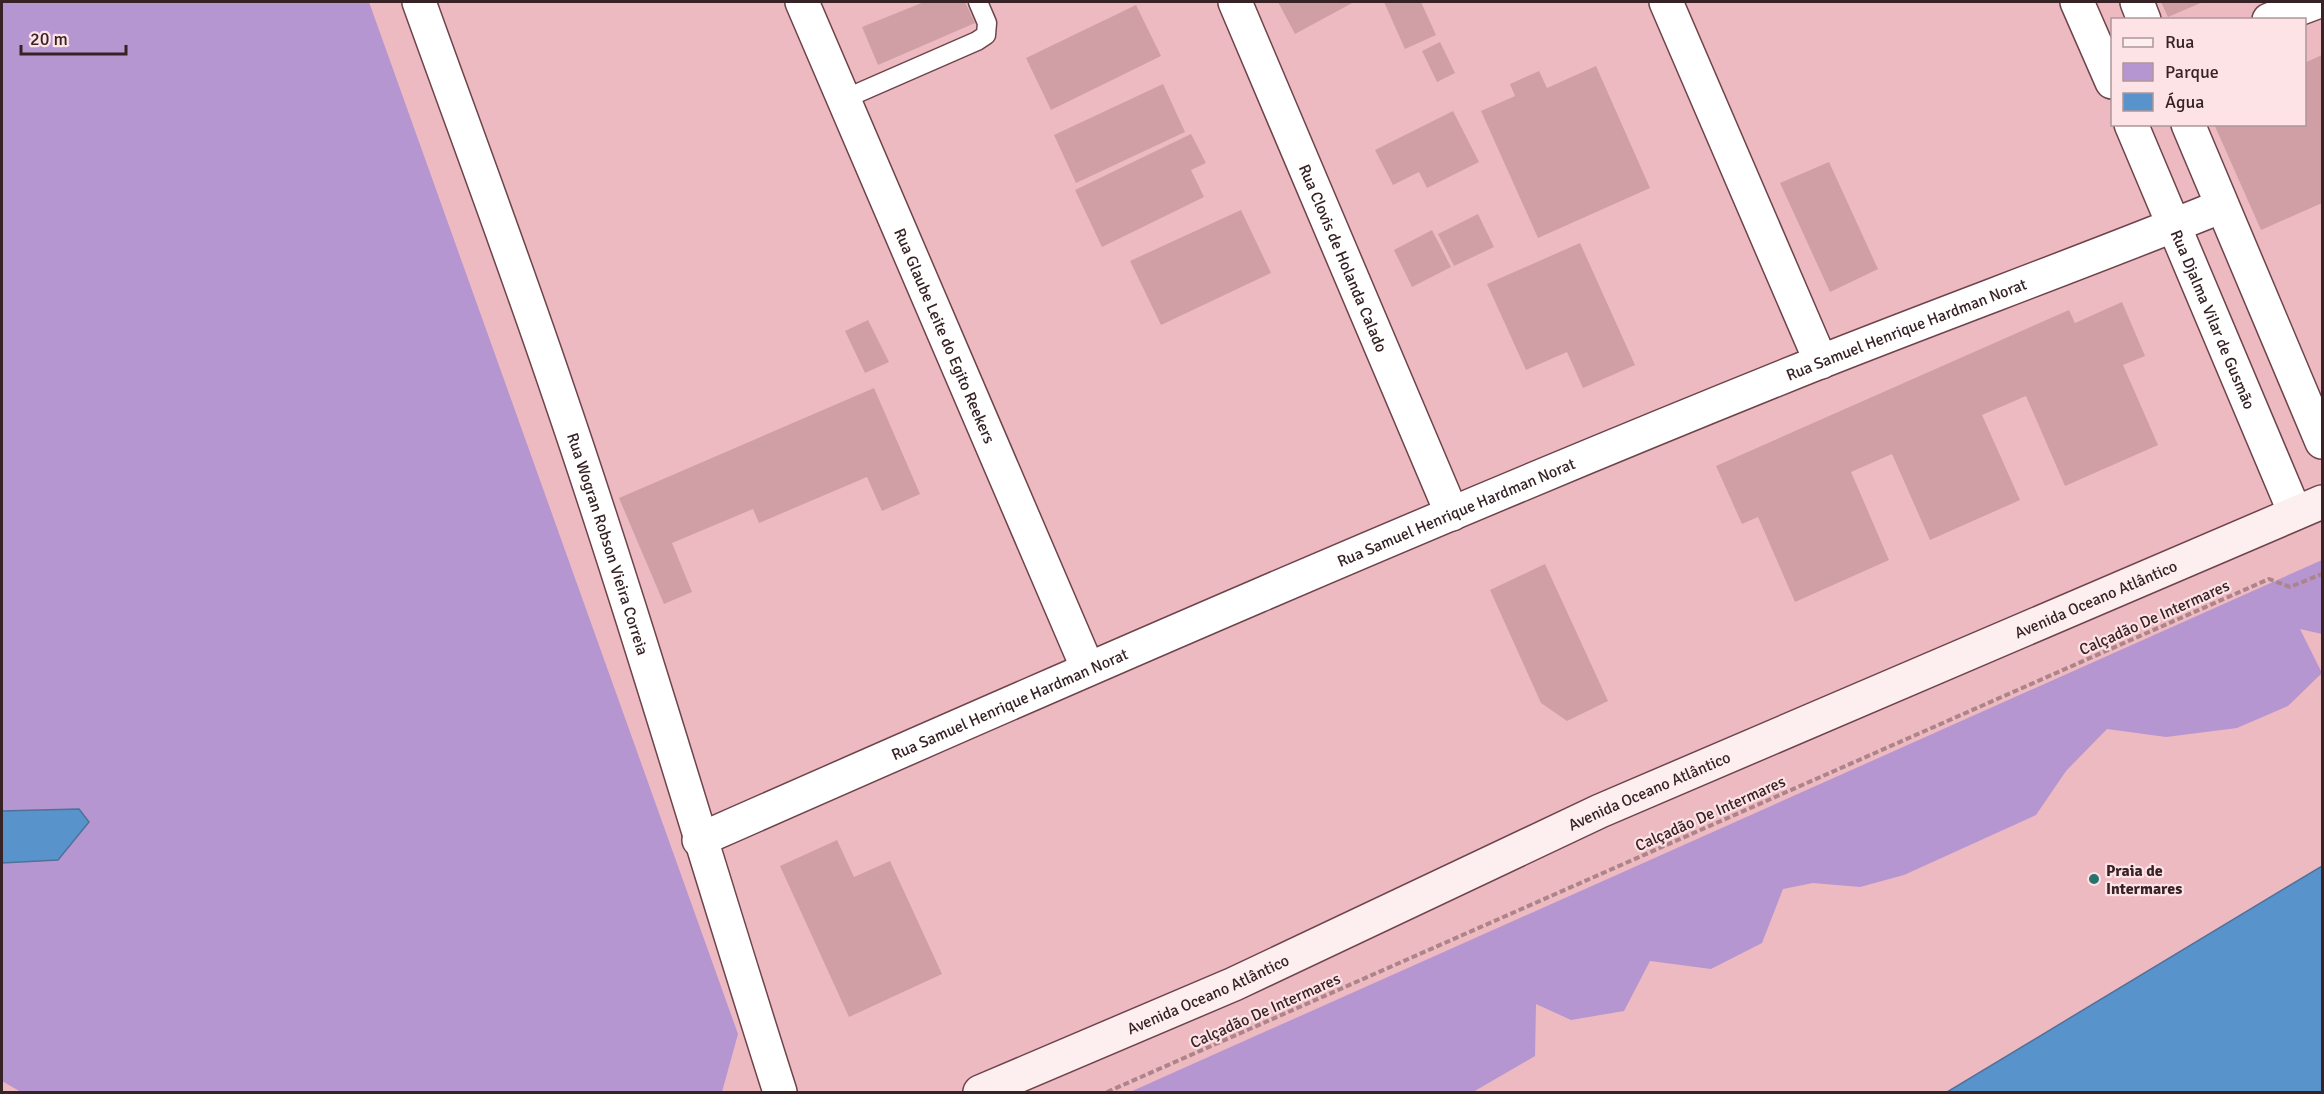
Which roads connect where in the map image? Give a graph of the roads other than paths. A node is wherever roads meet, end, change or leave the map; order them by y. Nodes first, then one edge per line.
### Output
1 (419, 2) edge
2 (802, 2) edge
3 (978, 2) edge
4 (1235, 2) edge
5 (1666, 2) edge
6 (2077, 2) edge
7 (2136, 2) edge
8 (2317, 2) edge
9 (2143, 18) edge
10 (2274, 18) edge
11 (2111, 80) edge
12 (843, 100) junction
13 (2132, 126) edge
14 (2189, 126) edge
15 (2222, 206) junction
16 (2175, 225) junction
17 (1821, 362) junction
18 (2322, 442) edge
19 (2309, 508) edge
20 (1452, 514) junction
21 (1088, 669) junction
22 (699, 840) junction
23 (780, 1092) edge
24 (980, 1092) edge

1 - 22 street, Rua Wogran Robson Vieira Correia
2 - 12 street, Rua Glaube Leite do Egito Reekers
3 - 12 lane
4 - 20 street, Rua Clovis de Holanda Calado
5 - 17 street
6 - 11 street
7 - 9 street
8 - 10 street
12 - 21 street, Rua Glaube Leite do Egito Reekers
13 - 16 street, Rua Djalma Vilar de Gusmão
14 - 15 street
15 - 16 street, Rua Samuel Henrique Hardman Norat
15 - 18 street
16 - 17 street, Rua Samuel Henrique Hardman Norat
16 - 19 street, Rua Djalma Vilar de Gusmão
17 - 20 street, Rua Samuel Henrique Hardman Norat
19 - 24 main road, Avenida Oceano Atlântico
20 - 21 street, Rua Samuel Henrique Hardman Norat
21 - 22 street, Rua Samuel Henrique Hardman Norat
22 - 23 street, Rua Wogran Robson Vieira Correia

